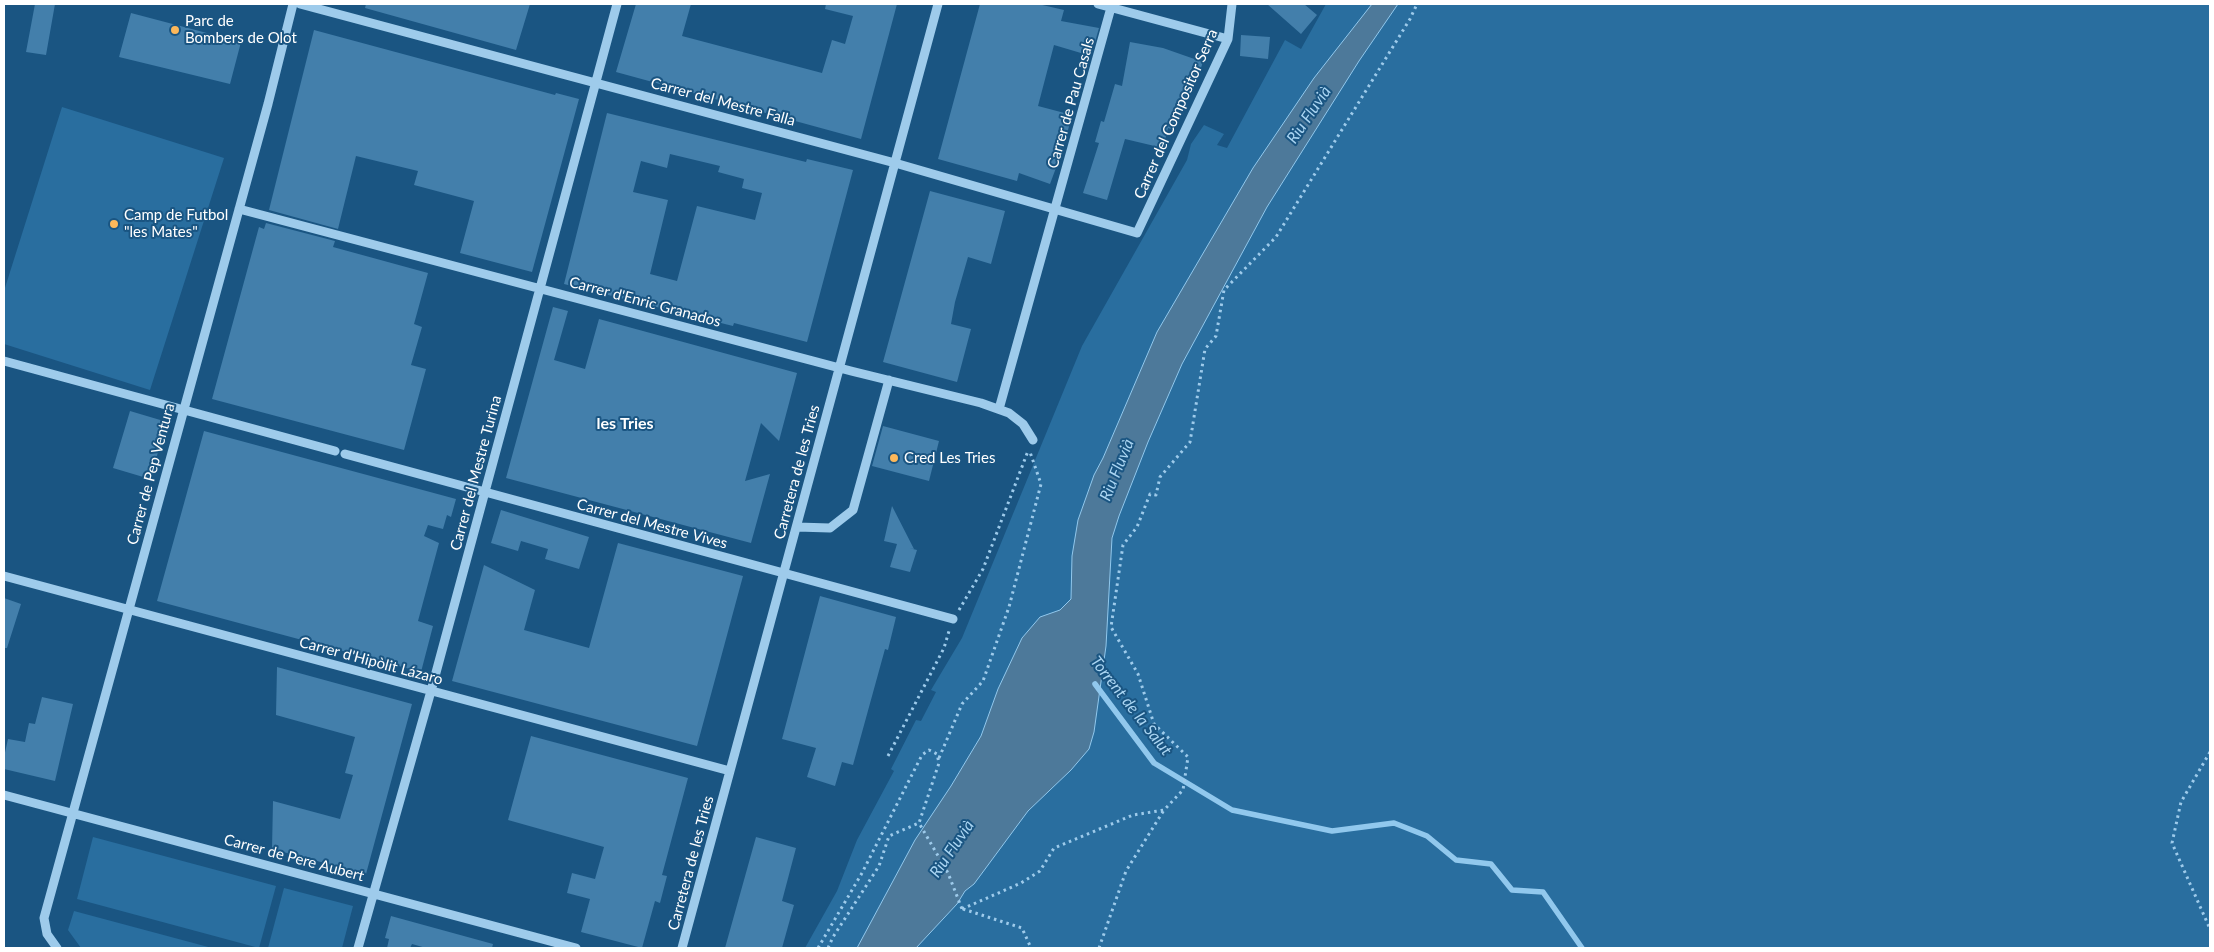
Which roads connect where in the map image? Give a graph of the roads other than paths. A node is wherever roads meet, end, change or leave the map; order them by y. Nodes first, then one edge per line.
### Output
1 (293, 4) edge
2 (300, 4) edge
3 (617, 4) edge
4 (938, 4) edge
5 (1098, 4) edge
6 (1232, 4) edge
7 (1112, 6) edge
8 (1228, 39) junction
9 (596, 83) junction
10 (895, 162) junction
11 (239, 208) junction
12 (1055, 209) junction
13 (1137, 233) joint
14 (540, 288) junction
15 (4, 361) edge
16 (840, 368) junction
17 (889, 380) junction
18 (999, 409) junction
19 (183, 410) junction
20 (1033, 440) dead end
21 (335, 451) dead end
22 (345, 454) dead end
23 (485, 492) junction
24 (796, 527) junction
25 (784, 574) junction
26 (4, 576) edge
27 (128, 610) junction
28 (953, 619) road end
29 (431, 691) junction
30 (730, 771) junction
31 (4, 795) edge
32 (73, 814) junction
33 (373, 893) junction
34 (57, 948) edge
35 (358, 948) edge
36 (576, 948) edge
37 (682, 948) edge

1 - 11 street, Carrer de Pep Ventura
2 - 9 street, Carrer del Mestre Falla
3 - 9 street, Carrer del Mestre Turina
4 - 10 street, Carretera de les Tries
5 - 7 street
6 - 8 street, Carrer del Compositor Serra
7 - 8 street
7 - 12 street, Carrer de Pau Casals
8 - 13 street, Carrer del Compositor Serra
9 - 10 street, Carrer del Mestre Falla
9 - 14 street, Carrer del Mestre Turina
10 - 12 street, Carrer del Mestre Falla
10 - 16 street, Carretera de les Tries
11 - 14 street, Carrer d'Enric Granados
11 - 19 street, Carrer de Pep Ventura
12 - 13 street, Carrer del Mestre Falla
12 - 18 street, Carrer de Pau Casals
14 - 16 street, Carrer d'Enric Granados
14 - 23 street, Carrer del Mestre Turina
15 - 19 street
16 - 17 street, Carrer d'Enric Granados
16 - 24 street, Carretera de les Tries
17 - 18 street, Carrer d'Enric Granados
17 - 24 street
18 - 20 street, Carrer d'Enric Granados
19 - 21 street
19 - 27 street, Carrer de Pep Ventura
22 - 23 street, Carrer del Mestre Vives
23 - 25 street, Carrer del Mestre Vives
23 - 29 street, Carrer del Mestre Turina
24 - 25 street, Carretera de les Tries
25 - 28 street, Carrer del Mestre Vives
25 - 30 street, Carretera de les Tries
26 - 27 street, Carrer d'Hipòlit Lázaro
27 - 29 street, Carrer d'Hipòlit Lázaro
27 - 32 street, Carrer de Pep Ventura
29 - 30 street, Carrer d'Hipòlit Lázaro
29 - 33 street, Carrer del Mestre Turina
30 - 37 street, Carretera de les Tries
31 - 32 street, Carrer de Pere Aubert
32 - 33 street, Carrer de Pere Aubert
32 - 34 street, Carrer de Pep Ventura
33 - 35 street, Carrer del Mestre Turina
33 - 36 street, Carrer de Pere Aubert

